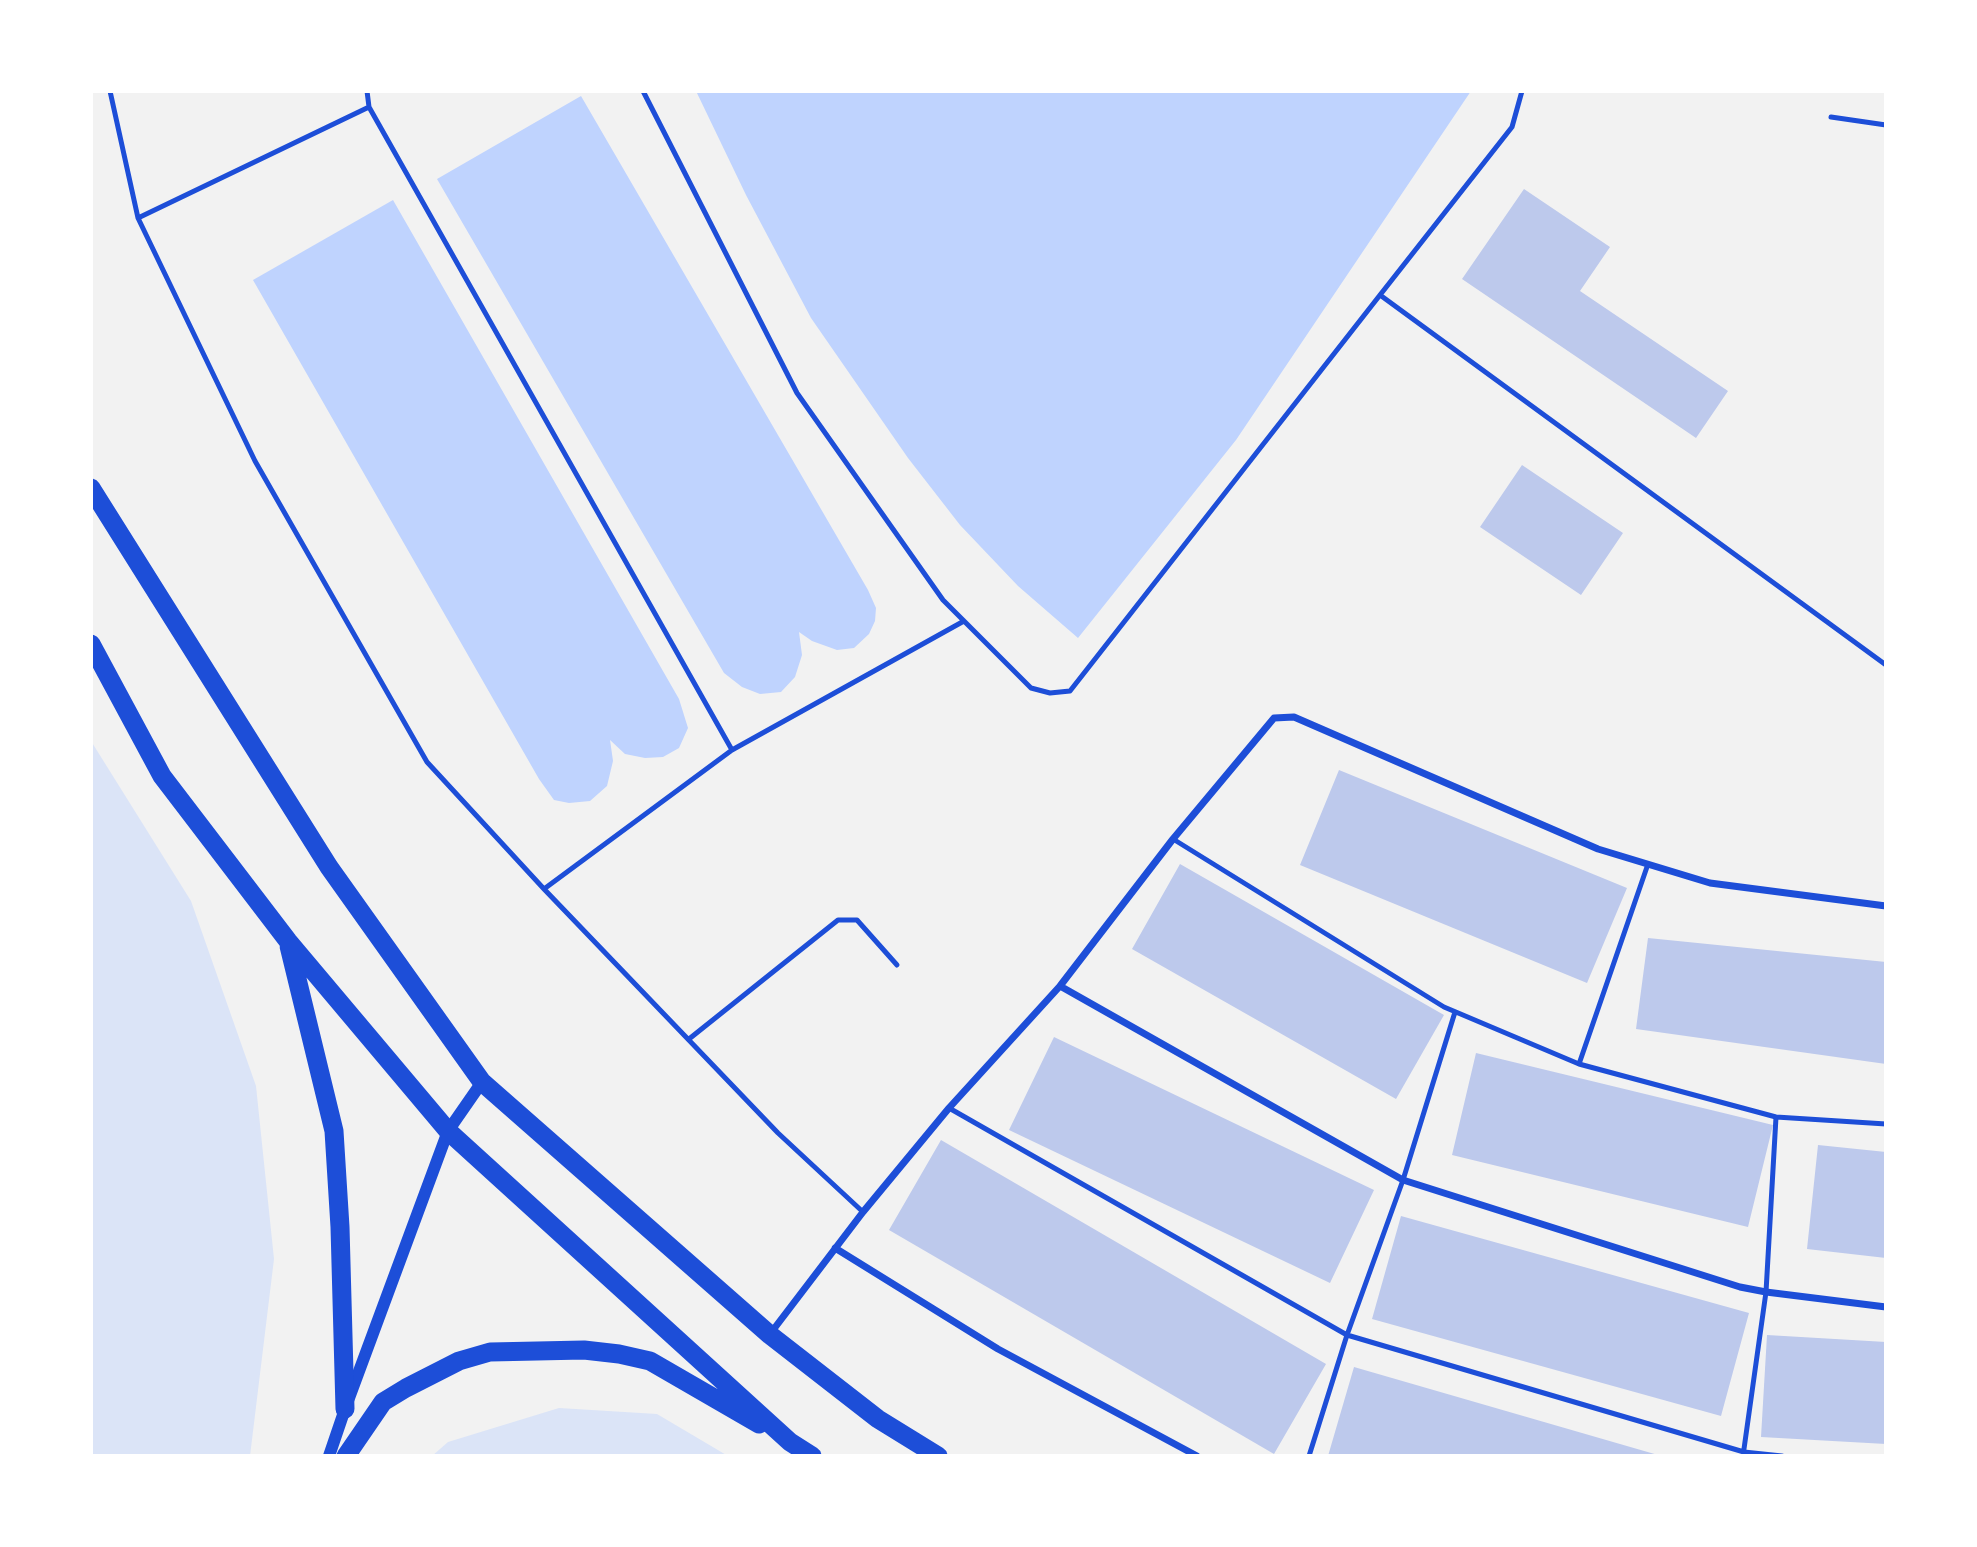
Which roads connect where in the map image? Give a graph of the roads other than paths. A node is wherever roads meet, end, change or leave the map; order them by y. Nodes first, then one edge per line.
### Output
1 (110, 91) edge
2 (367, 91) edge
3 (643, 91) edge
4 (1522, 91) edge
5 (369, 107) junction
6 (1831, 117) dead end
7 (1886, 125) edge
8 (138, 218) junction
9 (1380, 296) junction
10 (91, 488) edge
11 (943, 600) junction
12 (91, 644) edge
13 (1886, 665) edge
14 (732, 750) junction
15 (1173, 839) junction
16 (1648, 864) junction
17 (544, 889) junction
18 (1886, 906) edge
19 (288, 941) junction
20 (897, 965) dead end
21 (1060, 986) junction
22 (1455, 1012) junction
23 (689, 1039) junction
24 (1579, 1065) junction
25 (482, 1082) junction
26 (949, 1108) junction
27 (1776, 1117) junction
28 (1886, 1124) edge
29 (448, 1131) junction
30 (1403, 1180) junction
31 (863, 1212) junction
32 (835, 1248) junction
33 (1766, 1292) junction
34 (1886, 1307) edge
35 (770, 1335) junction
36 (1347, 1335) junction
37 (345, 1409) junction
38 (790, 1442) junction
39 (1744, 1454) edge
40 (329, 1456) edge
41 (346, 1456) edge
42 (813, 1456) edge
43 (938, 1456) edge
44 (1196, 1456) edge
45 (1309, 1456) edge
46 (1782, 1456) edge

1 - 8 lane
2 - 5 lane
3 - 11 lane
4 - 9 lane
5 - 8 lane
5 - 14 lane
6 - 7 lane
8 - 17 lane
9 - 11 lane
9 - 13 lane
10 - 25 highway
11 - 14 lane
12 - 19 highway
14 - 17 lane
15 - 16 street
15 - 21 street
15 - 22 lane
16 - 18 street
16 - 24 lane
17 - 23 lane
19 - 29 highway
19 - 37 highway
20 - 23 lane
21 - 26 street
21 - 30 street
22 - 24 lane
22 - 30 lane
23 - 31 lane
24 - 27 lane
25 - 29 street
25 - 35 highway
26 - 31 street
26 - 36 lane
27 - 28 lane
27 - 33 lane
29 - 37 street
29 - 38 highway
30 - 33 street
30 - 36 lane
31 - 32 street
32 - 35 street
32 - 44 street
33 - 34 street
33 - 39 lane
35 - 43 highway
36 - 39 lane
36 - 45 lane
37 - 40 street
38 - 41 highway
38 - 42 highway
39 - 46 lane

